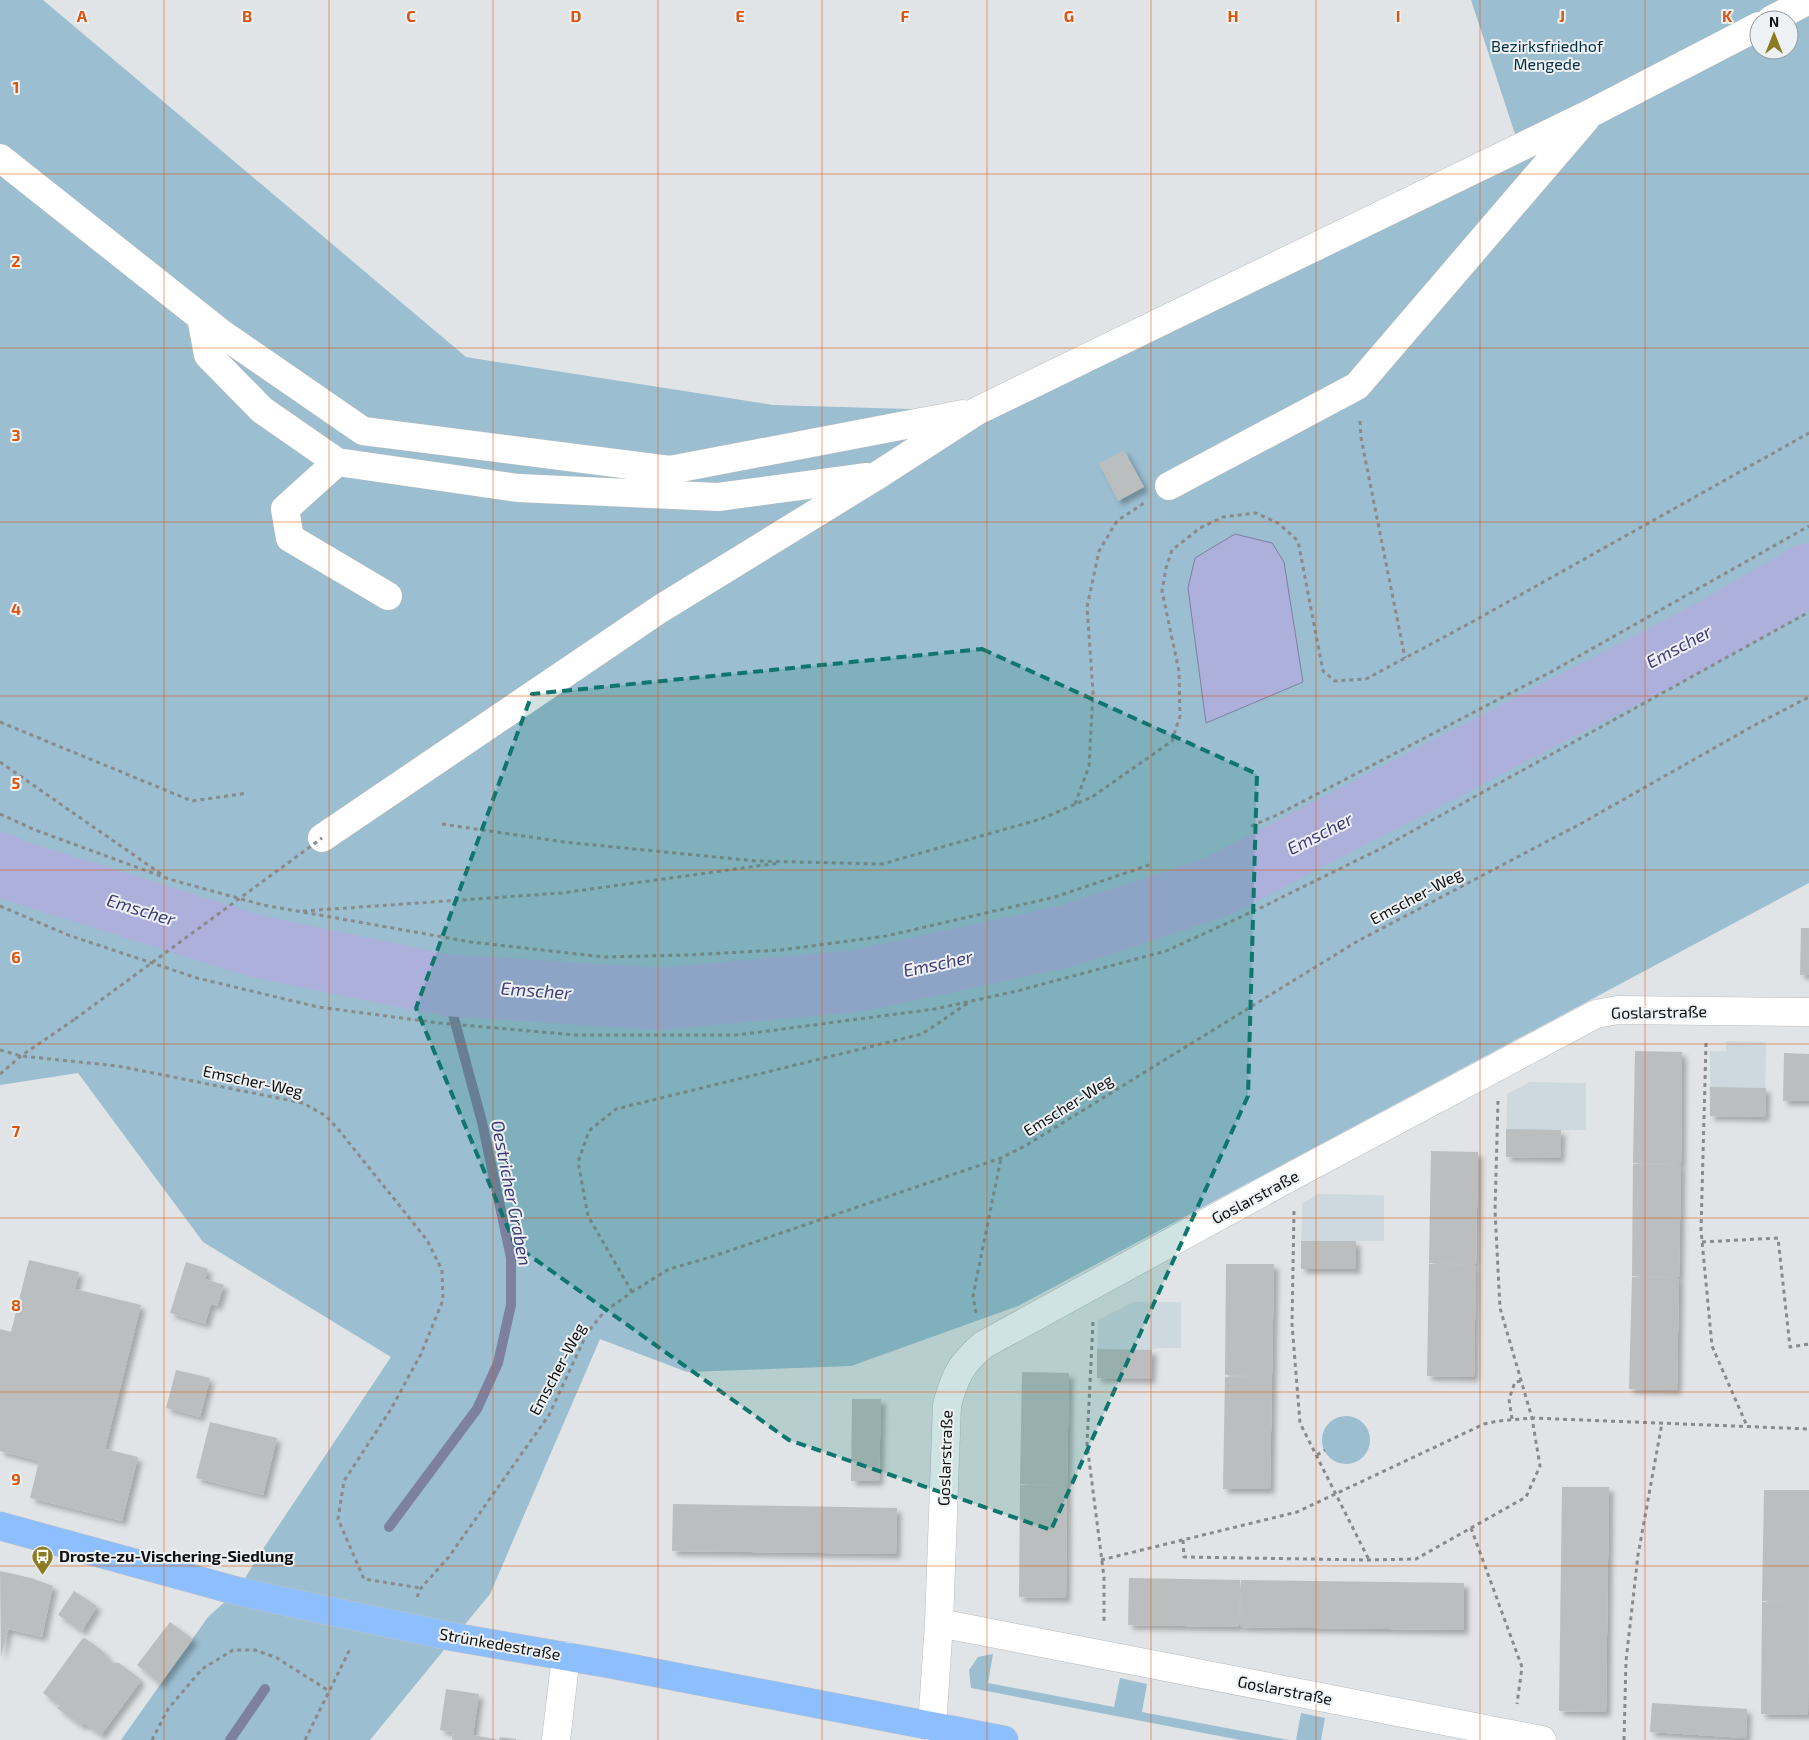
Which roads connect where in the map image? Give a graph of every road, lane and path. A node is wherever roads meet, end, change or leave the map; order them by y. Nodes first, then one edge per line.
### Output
1 (1809, 0) edge
2 (1790, 10) edge
3 (1749, 31) edge
4 (1593, 112) junction
5 (0, 158) edge
6 (200, 317) junction
7 (1357, 386) junction
8 (977, 411) junction
9 (1809, 433) edge
10 (337, 462) junction
11 (878, 475) junction
12 (1169, 486) joint
13 (1809, 526) edge
14 (388, 596) dead end
15 (1809, 612) edge
16 (1405, 658) junction
17 (1809, 697) edge
18 (0, 722) edge
19 (0, 762) edge
20 (248, 793) dead end
21 (1075, 804) junction
22 (0, 814) edge
23 (442, 824) dead end
24 (1251, 826) dead end
25 (322, 838) joint
26 (790, 862) junction
27 (1152, 864) dead end
28 (169, 879) junction
29 (0, 906) edge
30 (298, 911) junction
31 (971, 1001) junction
32 (1707, 1011) junction
33 (1809, 1012) edge
34 (0, 1050) edge
35 (21, 1056) junction
36 (1499, 1065) junction
37 (0, 1074) edge
38 (1001, 1158) junction
39 (1294, 1175) junction
40 (1702, 1242) junction
41 (1094, 1284) junction
42 (632, 1292) junction
43 (1809, 1344) edge
44 (983, 1346) junction
45 (1521, 1381) junction
46 (1532, 1418) junction
47 (1512, 1419) junction
48 (1662, 1423) junction
49 (1747, 1426) junction
50 (1809, 1429) edge
51 (1325, 1450) dead end
52 (1317, 1454) junction
53 (1337, 1493) junction
54 (0, 1526) edge
55 (1471, 1528) junction
56 (1183, 1540) junction
57 (1101, 1560) junction
58 (1369, 1560) junction
59 (366, 1618) junction
60 (940, 1623) junction
61 (1104, 1655) junction
62 (566, 1656) junction
63 (328, 1691) junction
64 (932, 1727) junction
65 (1513, 1734) junction
66 (152, 1740) edge
67 (305, 1740) edge
68 (556, 1740) edge
69 (1004, 1740) edge
70 (1542, 1740) edge
71 (1624, 1740) edge

1 - 2 street
3 - 4 street
4 - 7 street
4 - 8 street
5 - 6 street
6 - 8 street
6 - 10 street
7 - 12 street
7 - 16 path
8 - 11 street
9 - 16 path
10 - 11 street
10 - 14 street
11 - 25 street
12 - 21 path
13 - 24 path
15 - 31 path
16 - 21 path
17 - 38 path, Emscher-Weg
18 - 20 path
19 - 28 path
21 - 26 path
22 - 28 path
23 - 26 path
25 - 35 path, bridge
26 - 30 path
27 - 30 path
28 - 30 path
29 - 31 path
31 - 42 path
32 - 33 street, Goslarstraße
32 - 36 street, Goslarstraße
32 - 40 path
34 - 35 path, Emscher-Weg
35 - 37 path
35 - 42 path, Emscher-Weg
36 - 39 street, Goslarstraße
36 - 45 path
38 - 42 path, Emscher-Weg
38 - 44 path
39 - 41 street, Goslarstraße
39 - 52 path
40 - 43 path
40 - 49 path
41 - 44 street, Goslarstraße
41 - 57 path
44 - 60 street, Goslarstraße
45 - 46 path
45 - 47 path
46 - 47 path
46 - 48 path
46 - 55 path
47 - 53 path
48 - 49 path
48 - 71 path
49 - 50 path
51 - 52 path
52 - 53 path
53 - 56 path
53 - 58 path
54 - 59 main road, Strünkedestraße
55 - 58 path
55 - 65 path
56 - 57 path
56 - 58 path
57 - 61 path
59 - 62 main road, Strünkedestraße
59 - 63 path
60 - 61 street, Goslarstraße
60 - 64 street, Goslarstraße
61 - 65 street, Goslarstraße
62 - 64 main road, Strünkedestraße
62 - 68 street
63 - 66 path
63 - 67 path
64 - 69 main road, Strünkedestraße
65 - 70 street, Goslarstraße

